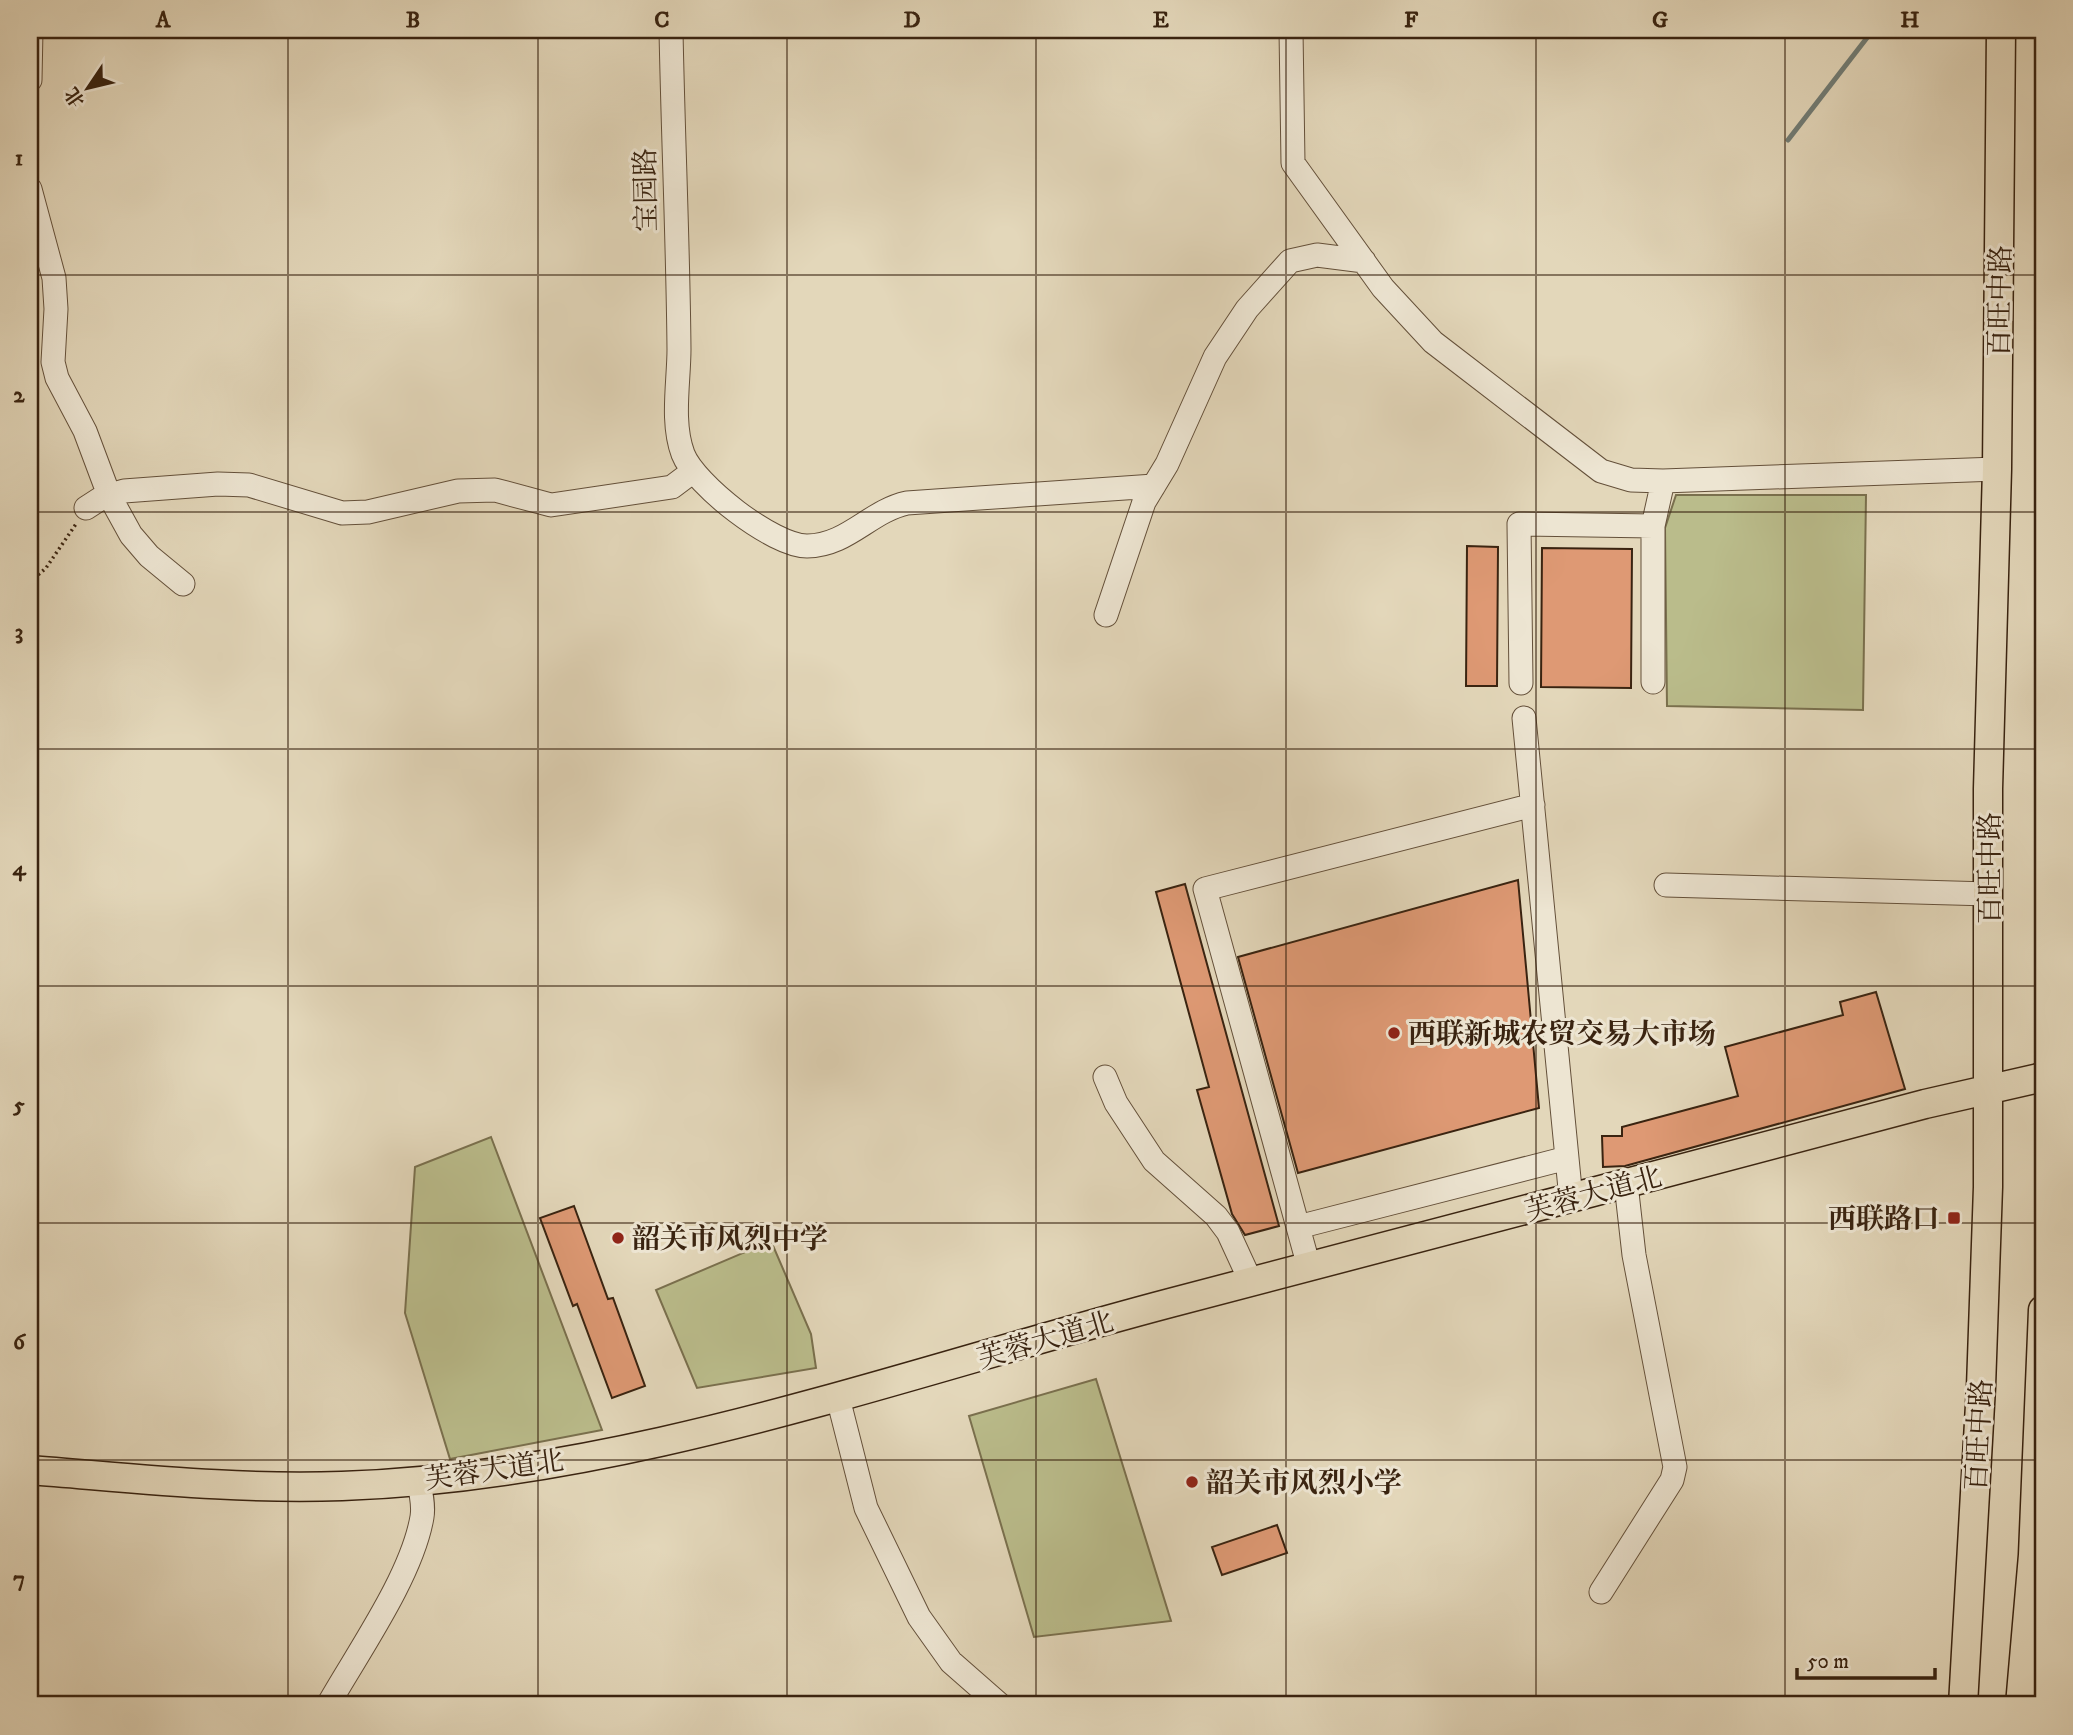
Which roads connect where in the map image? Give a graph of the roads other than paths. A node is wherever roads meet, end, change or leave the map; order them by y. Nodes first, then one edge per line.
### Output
1 (31, 30) edge
2 (671, 30) edge
3 (1291, 30) edge
4 (2001, 30) edge
5 (30, 80) edge
6 (30, 189) edge
7 (1364, 261) junction
8 (1997, 469) junction
9 (692, 472) junction
10 (1663, 481) junction
11 (1154, 486) junction
12 (109, 495) junction
13 (86, 508) road end
14 (1653, 526) junction
15 (183, 584) dead end
16 (1106, 615) dead end
17 (1653, 682) dead end
18 (1521, 683) dead end
19 (1524, 718) dead end
20 (1533, 805) junction
21 (1666, 885) dead end
22 (1989, 894) junction
23 (1105, 1077) dead end
24 (2043, 1077) edge
25 (1990, 1090) junction
26 (1567, 1158) junction
27 (1626, 1184) junction
28 (1571, 1199) junction
29 (1298, 1227) junction
30 (1309, 1267) junction
31 (1251, 1282) junction
32 (2043, 1310) edge
33 (838, 1398) junction
34 (30, 1470) edge
35 (418, 1480) junction
36 (2038, 1563) edge
37 (1601, 1592) dead end
38 (328, 1705) edge
39 (1000, 1705) edge
40 (1963, 1705) edge
41 (2020, 1705) edge

1 - 5 street
2 - 9 street, 宝园路
3 - 7 street
4 - 8 main road, 百旺中路
6 - 12 street
7 - 10 street
7 - 11 street
8 - 10 street
8 - 22 main road, 百旺中路
9 - 11 street
9 - 12 street
10 - 14 street
11 - 16 street
12 - 13 street
12 - 15 street
14 - 17 street
14 - 18 street
19 - 20 street
20 - 26 street
20 - 29 street
21 - 22 street
22 - 25 main road, 百旺中路
23 - 31 street
24 - 25 main road, 芙蓉大道北
25 - 27 main road, 芙蓉大道北
25 - 40 main road, 百旺中路
26 - 28 street
26 - 29 street
27 - 28 main road, 芙蓉大道北
27 - 37 street
28 - 30 main road, 芙蓉大道北
29 - 30 street
30 - 31 main road, 芙蓉大道北
31 - 33 main road, 芙蓉大道北
32 - 36 main road
33 - 35 main road, 芙蓉大道北
33 - 39 street
34 - 35 main road, 芙蓉大道北
35 - 38 street
36 - 41 main road

